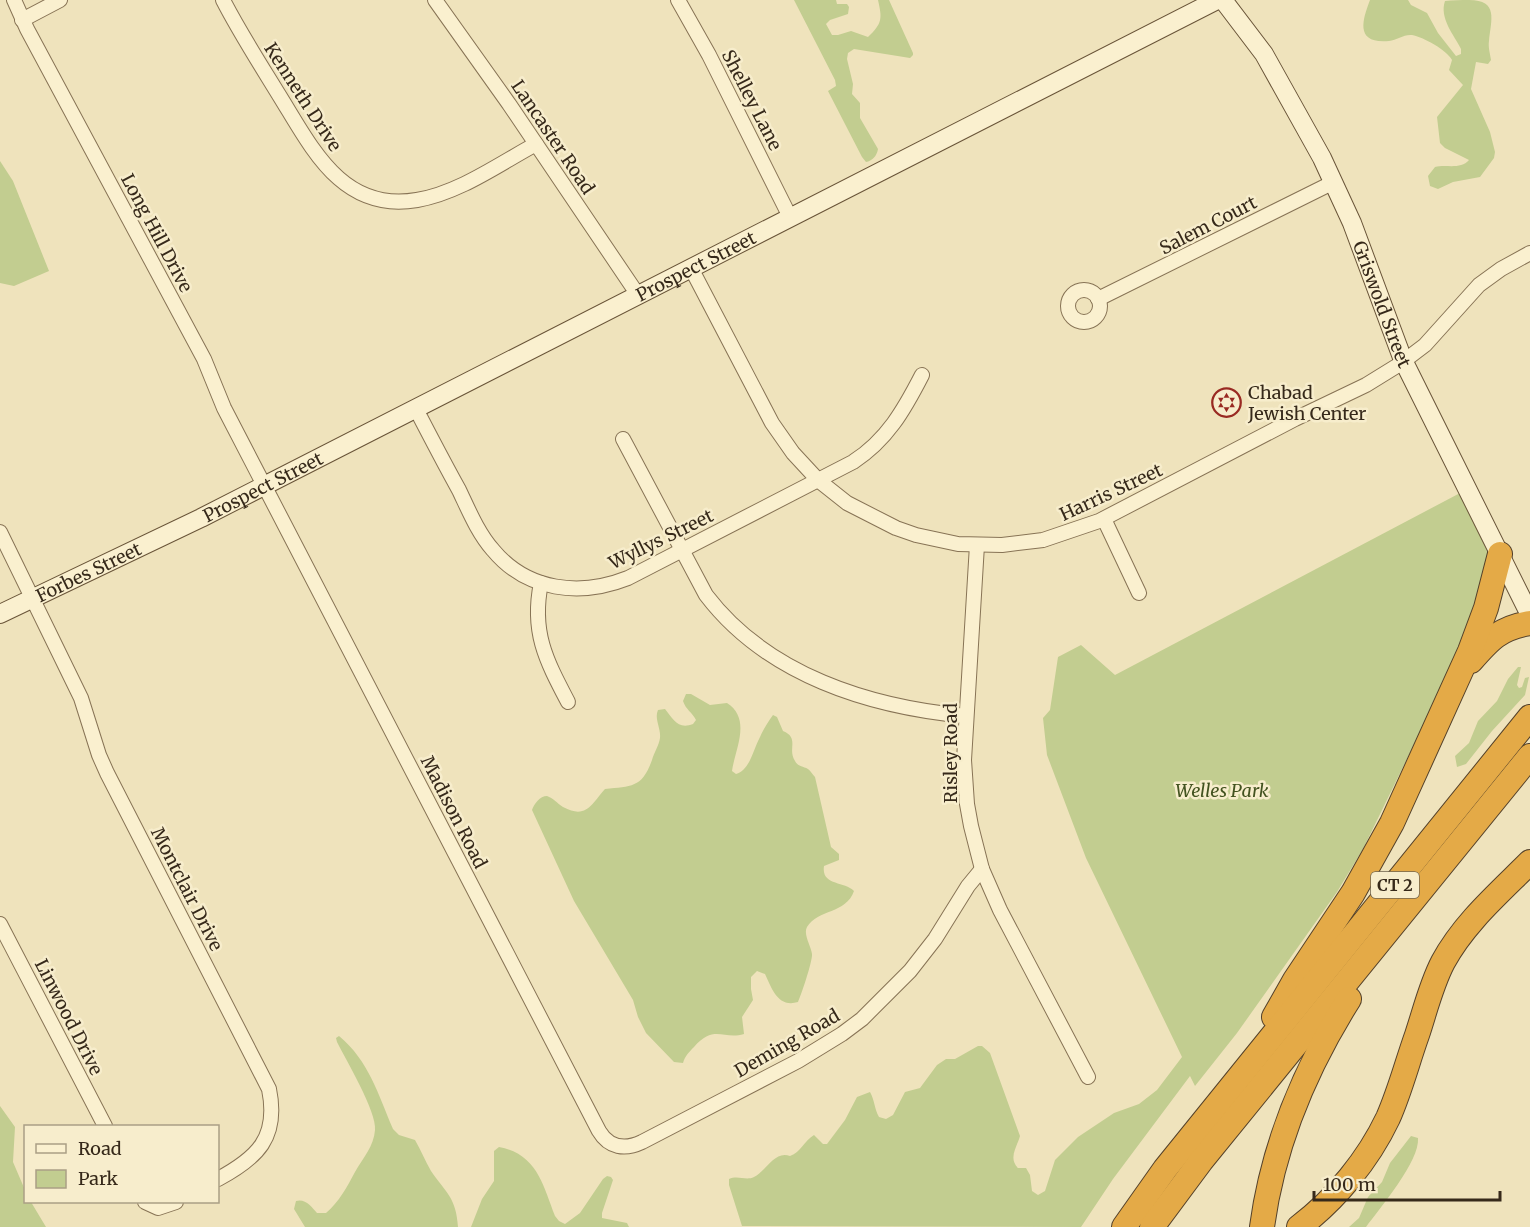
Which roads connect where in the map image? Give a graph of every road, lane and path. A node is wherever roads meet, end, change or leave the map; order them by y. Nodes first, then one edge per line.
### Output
1 (14, 0) edge
2 (60, 0) edge
3 (224, 0) edge
4 (435, 0) edge
5 (678, 0) edge
6 (1216, 0) edge
7 (1223, 0) edge
8 (22, 20) junction
9 (536, 144) junction
10 (1334, 182) junction
11 (790, 217) junction
12 (1530, 253) edge
13 (691, 268) junction
14 (638, 295) junction
15 (1098, 299) dead end
16 (1404, 362) junction
17 (922, 375) dead end
18 (416, 409) junction
19 (623, 439) dead end
20 (818, 480) junction
21 (264, 486) junction
22 (1104, 519) junction
23 (177, 531) joint
24 (0, 532) edge
25 (977, 545) junction
26 (682, 550) junction
27 (1500, 554) junction
28 (541, 583) junction
29 (1139, 593) dead end
30 (32, 599) junction
31 (0, 614) edge
32 (1530, 615) edge
33 (1530, 623) edge
34 (1461, 672) junction
35 (568, 702) dead end
36 (966, 716) junction
37 (1530, 717) edge
38 (1530, 756) edge
39 (1530, 862) edge
40 (982, 869) junction
41 (1397, 920) junction
42 (0, 924) edge
43 (1260, 1053) junction
44 (1088, 1077) dead end
45 (104, 1125) edge
46 (619, 1147) joint
47 (219, 1178) edge
48 (174, 1203) edge
49 (148, 1204) edge
50 (1124, 1227) edge
51 (1152, 1227) edge
52 (1262, 1227) edge
53 (1299, 1227) edge

1 - 8 street, Long Hill Drive
2 - 8 street
3 - 9 street, Kenneth Drive
4 - 9 street, Lancaster Road
5 - 11 street, Shelley Lane
6 - 11 main road, Prospect Street
7 - 10 main road, Griswold Street
8 - 21 street, Long Hill Drive
9 - 14 street, Lancaster Road
10 - 15 street, Salem Court
10 - 16 main road, Griswold Street
11 - 13 main road, Prospect Street
12 - 16 street, Harris Street
13 - 14 main road, Prospect Street
13 - 20 street, Harris Street
14 - 18 main road, Prospect Street
16 - 22 street, Harris Street
16 - 27 main road, Griswold Street
17 - 20 street, Wyllys Street
18 - 21 main road, Prospect Street
18 - 28 street, Wyllys Street
19 - 26 street
20 - 25 street, Harris Street
20 - 26 street, Wyllys Street
21 - 23 main road, Prospect Street
21 - 46 street, Madison Road
22 - 25 street, Harris Street
22 - 29 street
23 - 30 main road, Forbes Street
24 - 30 street, Montclair Drive
25 - 36 street, Risley Road
26 - 28 street, Wyllys Street
26 - 36 street
27 - 32 main road, Griswold Street
27 - 34 highway
28 - 35 street
30 - 31 main road, Forbes Street
30 - 47 street, Montclair Drive
33 - 34 highway
34 - 43 highway
36 - 40 street, Risley Road
37 - 43 highway, CT 2
38 - 41 highway, CT 2
39 - 53 highway
40 - 44 street, Risley Road
40 - 46 street, Deming Road
41 - 51 highway, CT 2
41 - 52 highway
42 - 45 street, Linwood Drive
43 - 50 highway, CT 2
48 - 49 street

